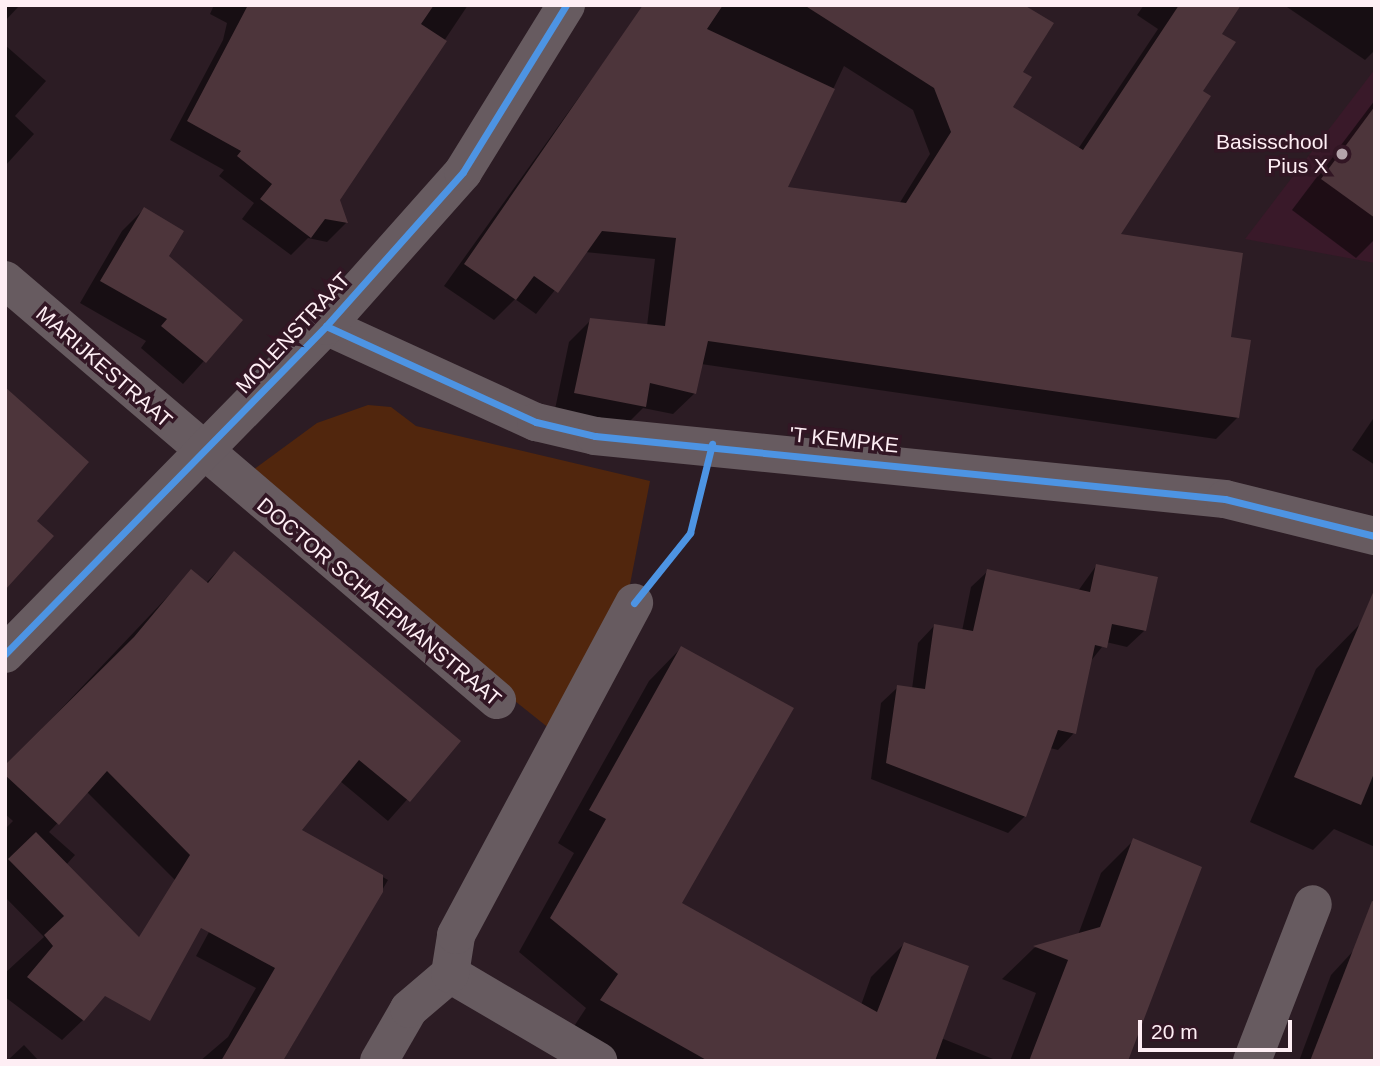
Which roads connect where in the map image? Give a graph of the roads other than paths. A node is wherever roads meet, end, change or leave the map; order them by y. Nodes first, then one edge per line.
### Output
1 (566, 5) edge
2 (5, 280) edge
3 (326, 326) junction
4 (202, 453) junction
5 (1375, 536) edge
6 (634, 603) dead end
7 (5, 654) edge
8 (497, 700) dead end
9 (1313, 904) dead end
10 (450, 974) junction
11 (379, 1061) edge
12 (598, 1061) edge
13 (1252, 1061) edge

1 - 3 street, MOLENSTRAAT
2 - 4 street, MARIJKESTRAAT
3 - 4 street, MOLENSTRAAT
3 - 5 street, 'T KEMPKE
4 - 7 street, MOLENSTRAAT
4 - 8 street, DOCTOR SCHAEPMANSTRAAT
6 - 10 street
9 - 13 street
10 - 11 street
10 - 12 street

